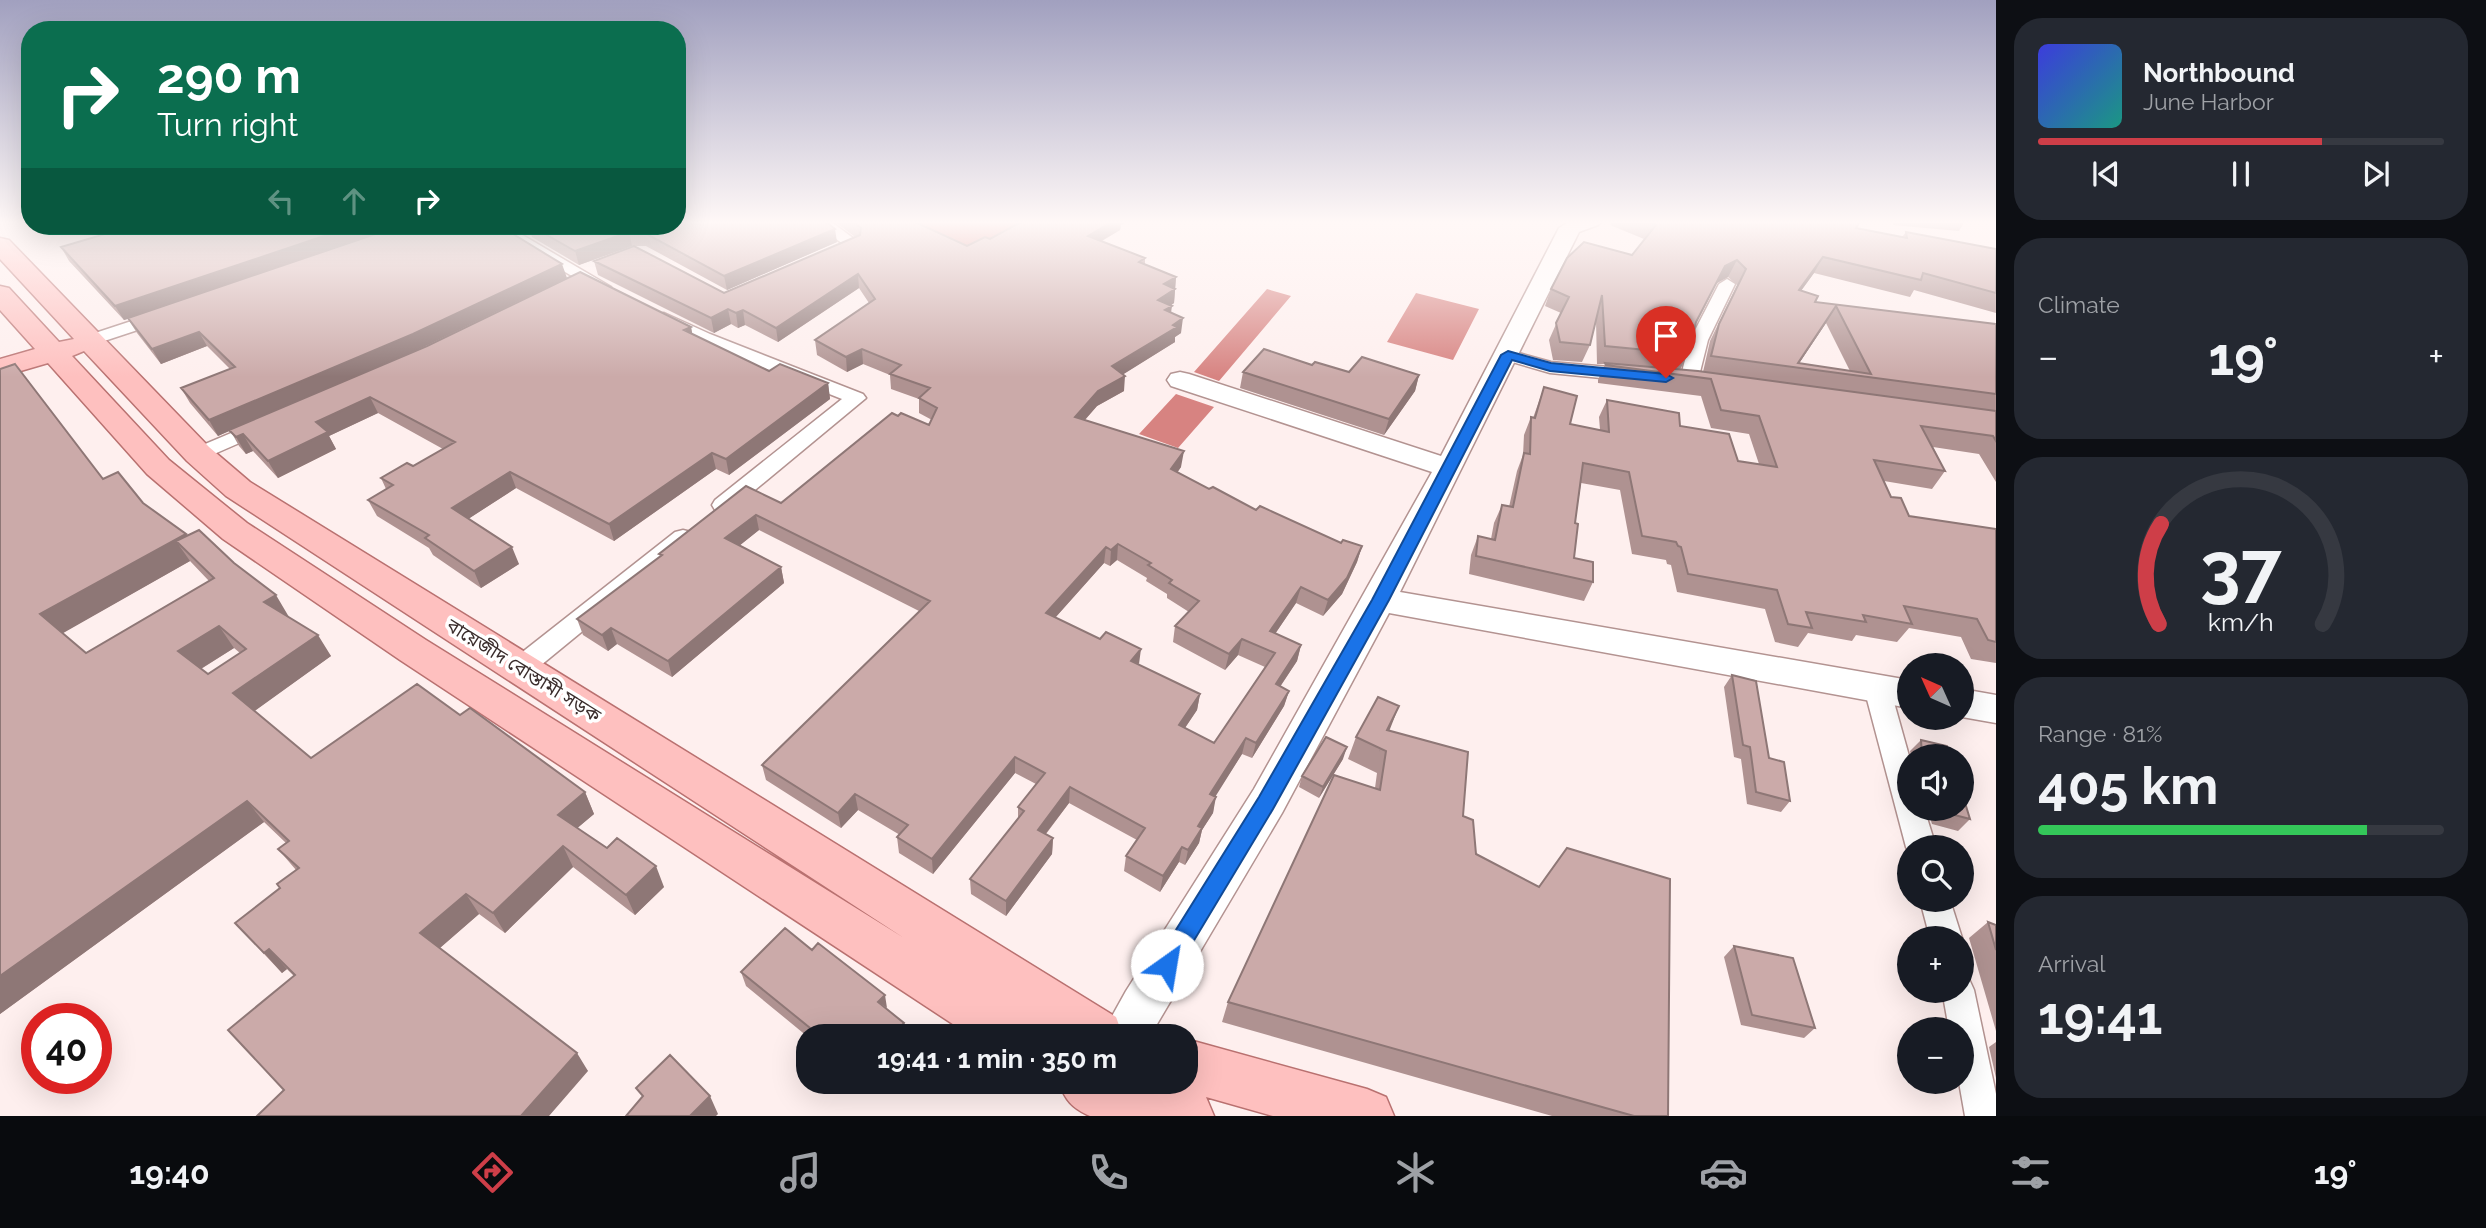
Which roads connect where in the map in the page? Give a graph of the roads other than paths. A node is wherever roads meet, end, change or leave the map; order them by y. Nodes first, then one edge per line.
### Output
1 (19, 273) edge
2 (586, 273) edge
3 (589, 273) edge
4 (1548, 273) edge
5 (1727, 284) edge
6 (561, 290) edge
7 (0, 294) edge
8 (620, 296) edge
9 (644, 308) edge
10 (179, 310) edge
11 (65, 341) junction
12 (0, 355) edge
13 (1508, 355) junction
14 (0, 368) edge
15 (1180, 380) dead end
16 (274, 421) edge
17 (198, 454) junction
18 (1449, 468) junction
19 (1380, 600) junction
20 (520, 668) junction
21 (1893, 691) edge
22 (1974, 705) edge
23 (1996, 709) edge
24 (1901, 744) edge
25 (1961, 1003) edge
26 (999, 1024) edge
27 (1041, 1024) edge
28 (1132, 1024) edge
29 (1198, 1068) edge
30 (1149, 1094) edge
31 (1187, 1116) edge
32 (1367, 1116) edge
33 (1983, 1116) edge

1 - 11 main road, বায়েজীদ বোস্তামী সড়ক
2 - 6 street
3 - 8 street
4 - 13 street
5 - 13 street
7 - 11 main road, বায়েজীদ বোস্তামী সড়ক
9 - 20 street
10 - 11 street
11 - 12 main road
11 - 14 main road
11 - 17 main road, বায়েজীদ বোস্তামী সড়ক
11 - 26 main road, বায়েজীদ বোস্তামী সড়ক
13 - 18 street
15 - 18 street
16 - 17 street
17 - 20 main road, বায়েজীদ বোস্তামী সড়ক
18 - 19 street
19 - 21 street
19 - 28 street
20 - 27 main road, বায়েজীদ বোস্তামী সড়ক
21 - 24 street
22 - 23 street
25 - 33 street
29 - 32 main road
30 - 31 main road, বায়েজীদ বোস্তামী সড়ক

